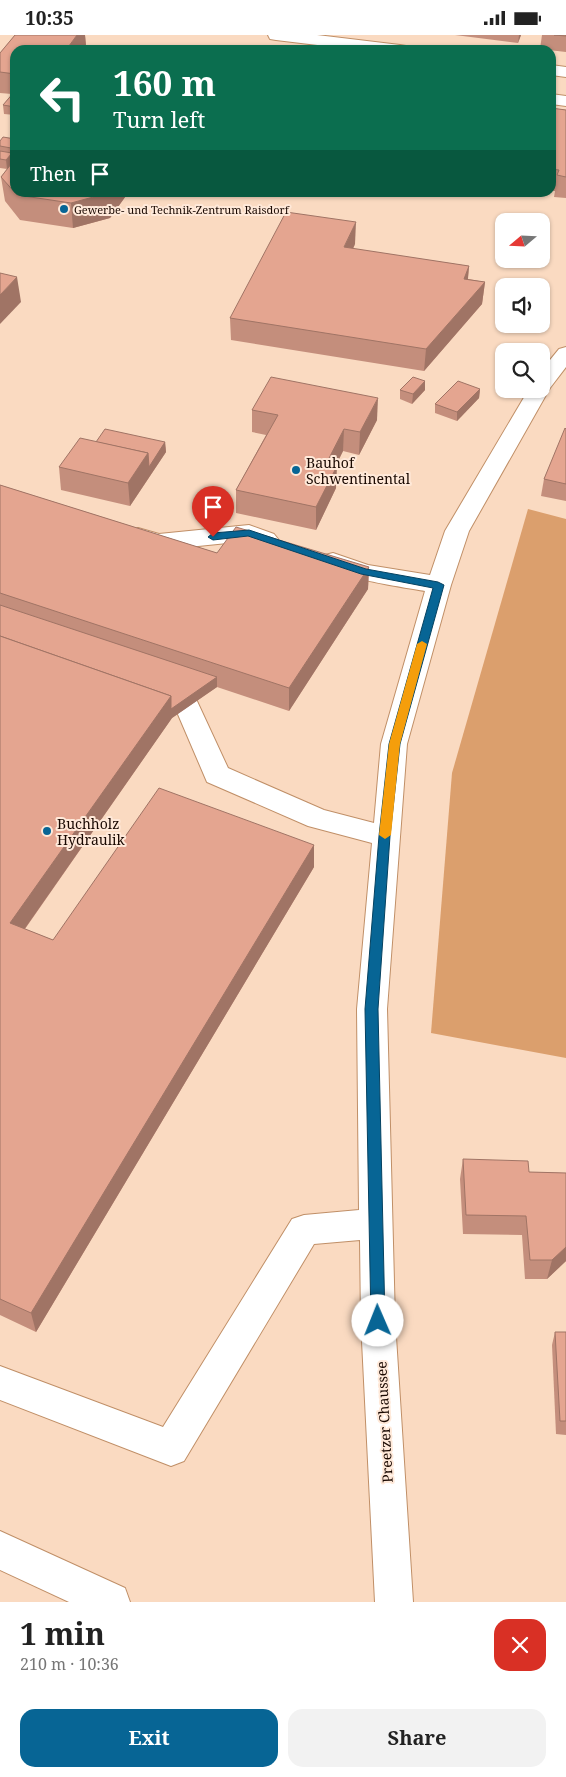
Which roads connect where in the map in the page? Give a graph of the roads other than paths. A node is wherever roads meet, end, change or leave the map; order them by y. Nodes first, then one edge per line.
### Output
1 (276, 35) edge
2 (280, 35) edge
3 (360, 45) edge
4 (566, 353) edge
5 (550, 375) edge
6 (534, 398) edge
7 (114, 529) edge
8 (285, 545) edge
9 (311, 554) edge
10 (438, 585) junction
11 (136, 677) edge
12 (385, 836) junction
13 (376, 1224) junction
14 (0, 1383) edge
15 (0, 1550) edge
16 (111, 1602) edge
17 (394, 1602) edge

1 - 2 street
2 - 3 street
4 - 5 street, Preetzer Chaussee
6 - 10 street, Preetzer Chaussee
7 - 8 street
9 - 10 street
10 - 12 street, Preetzer Chaussee
11 - 12 street
12 - 13 street, Preetzer Chaussee
13 - 14 street
13 - 17 street, Preetzer Chaussee
15 - 16 street

